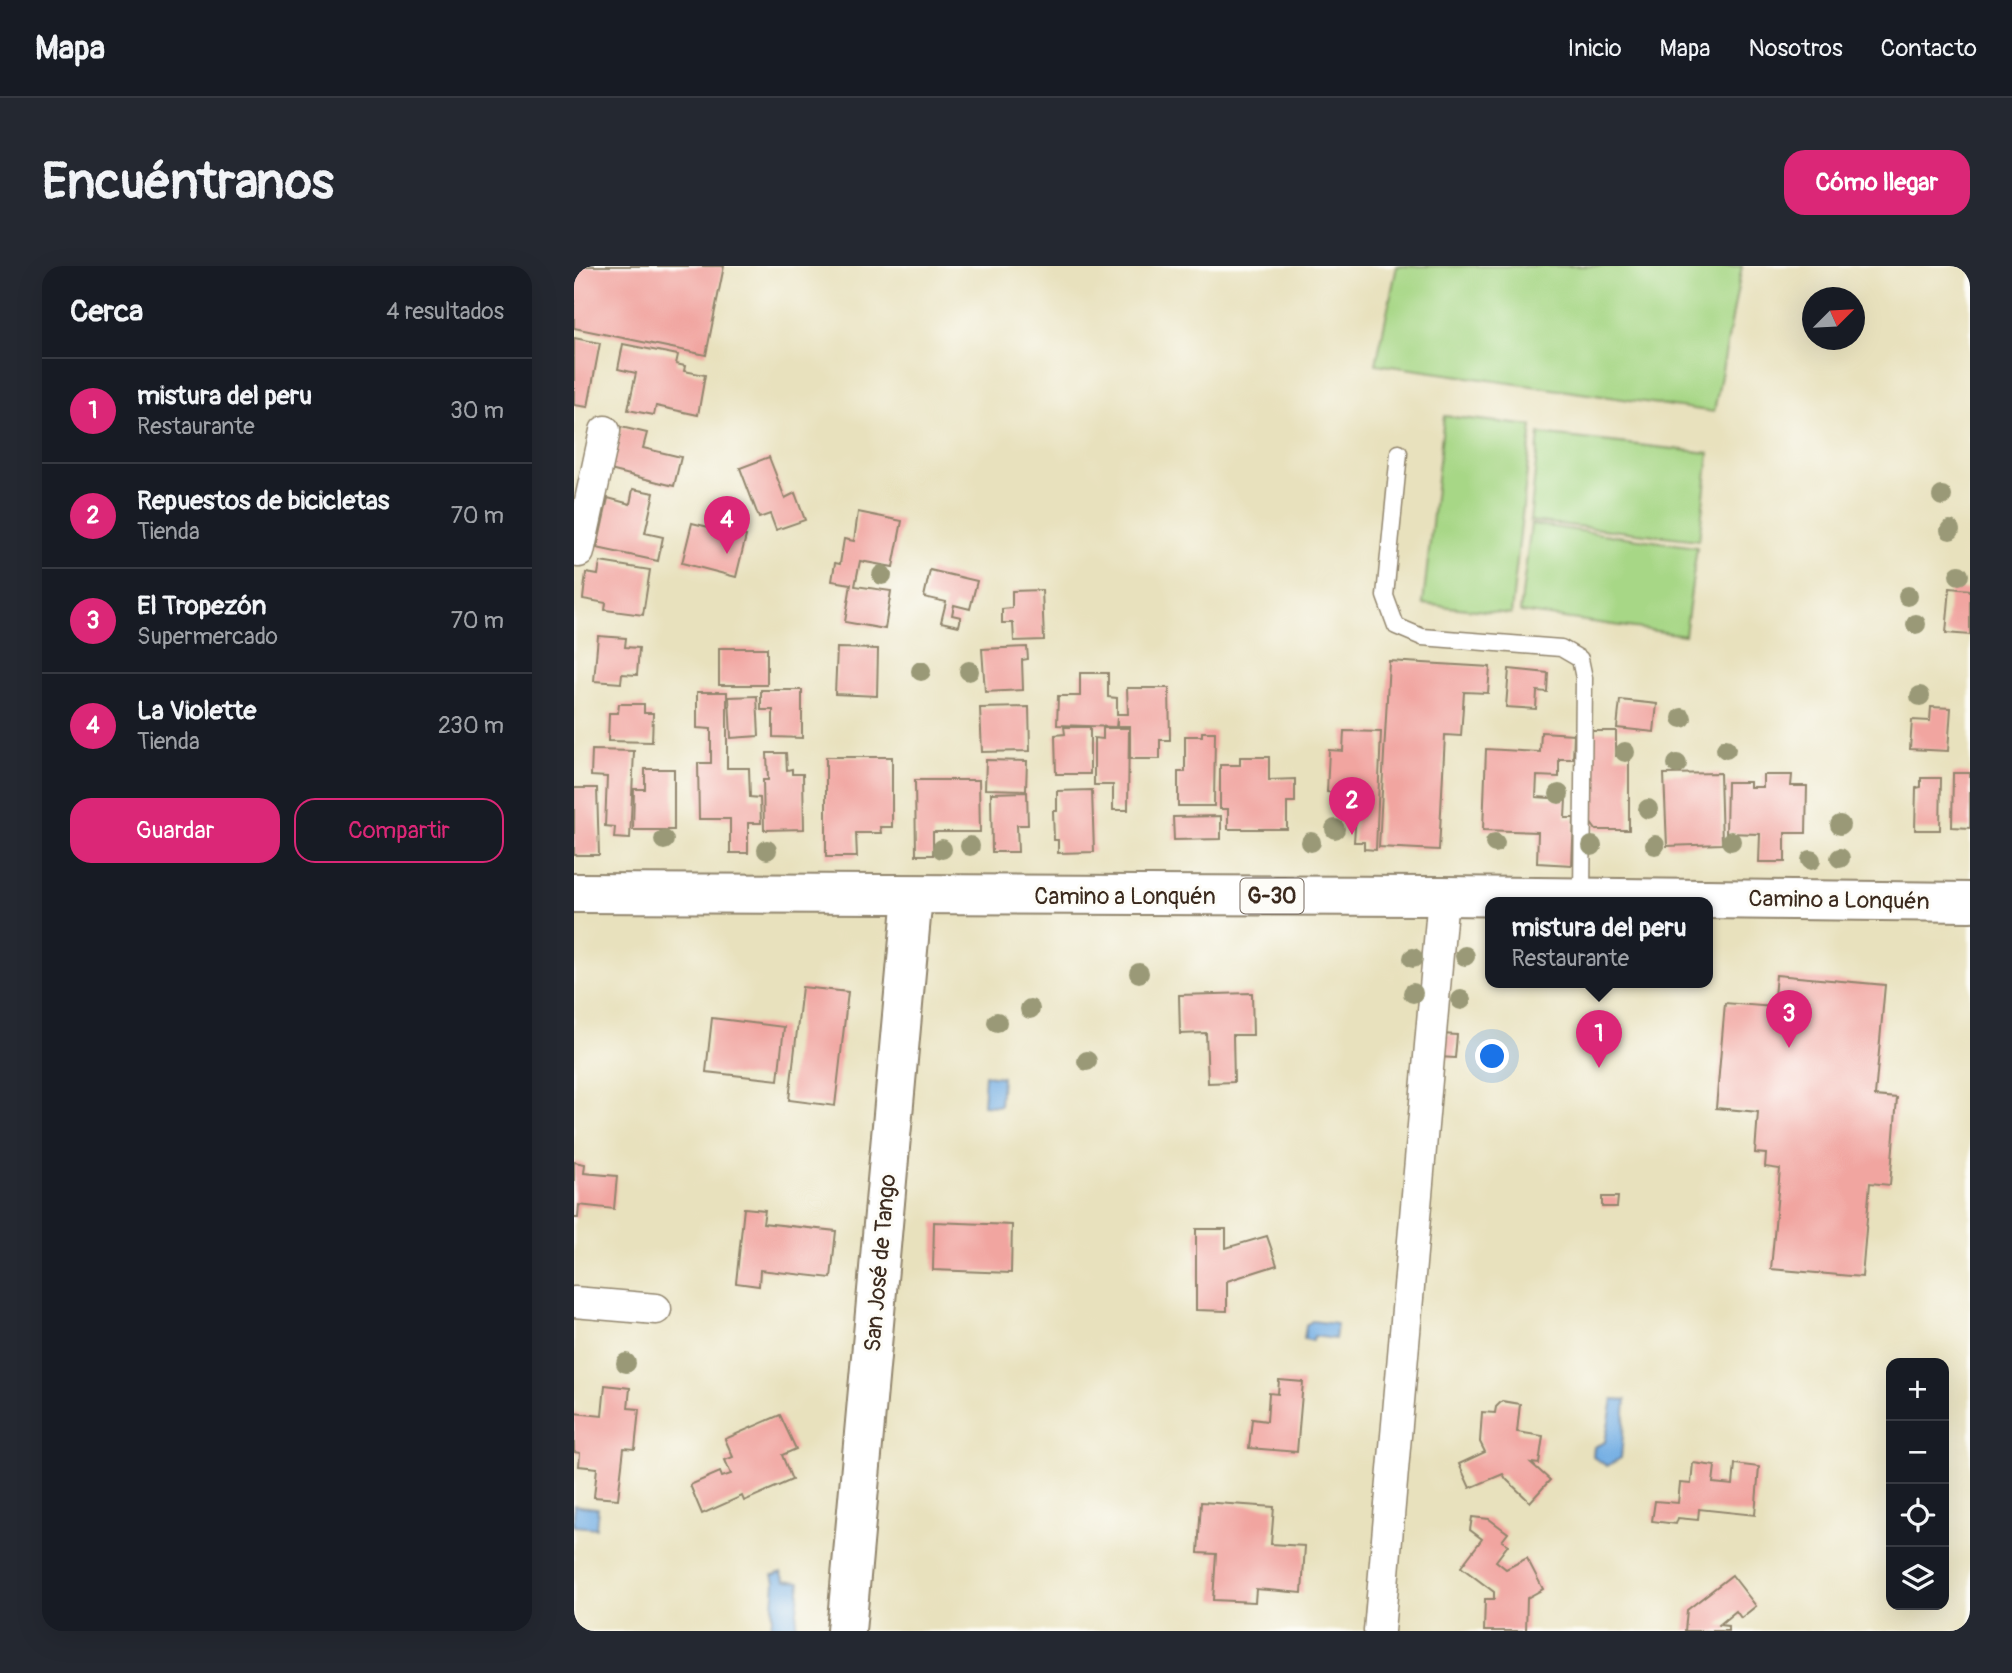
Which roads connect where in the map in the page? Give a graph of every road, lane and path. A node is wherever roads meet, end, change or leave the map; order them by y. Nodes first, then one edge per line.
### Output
1 (605, 431) dead end
2 (1399, 453) dead end
3 (582, 494) edge
4 (579, 552) dead end
5 (574, 892) edge
6 (913, 895) junction
7 (1443, 896) junction
8 (1512, 897) edge
9 (1582, 897) edge
10 (1713, 899) edge
11 (1970, 902) edge
12 (574, 1302) edge
13 (656, 1309) dead end
14 (846, 1631) edge
15 (1379, 1631) edge

1 - 3 street
2 - 9 lane
3 - 4 street
5 - 6 main road, Camino a Lonquén / G-30
6 - 7 main road, Camino a Lonquén / G-30
6 - 14 main road, San José de Tango
7 - 8 main road, Camino a Lonquén / G-30
7 - 15 street
10 - 11 main road, Camino a Lonquén / G-30
12 - 13 street

